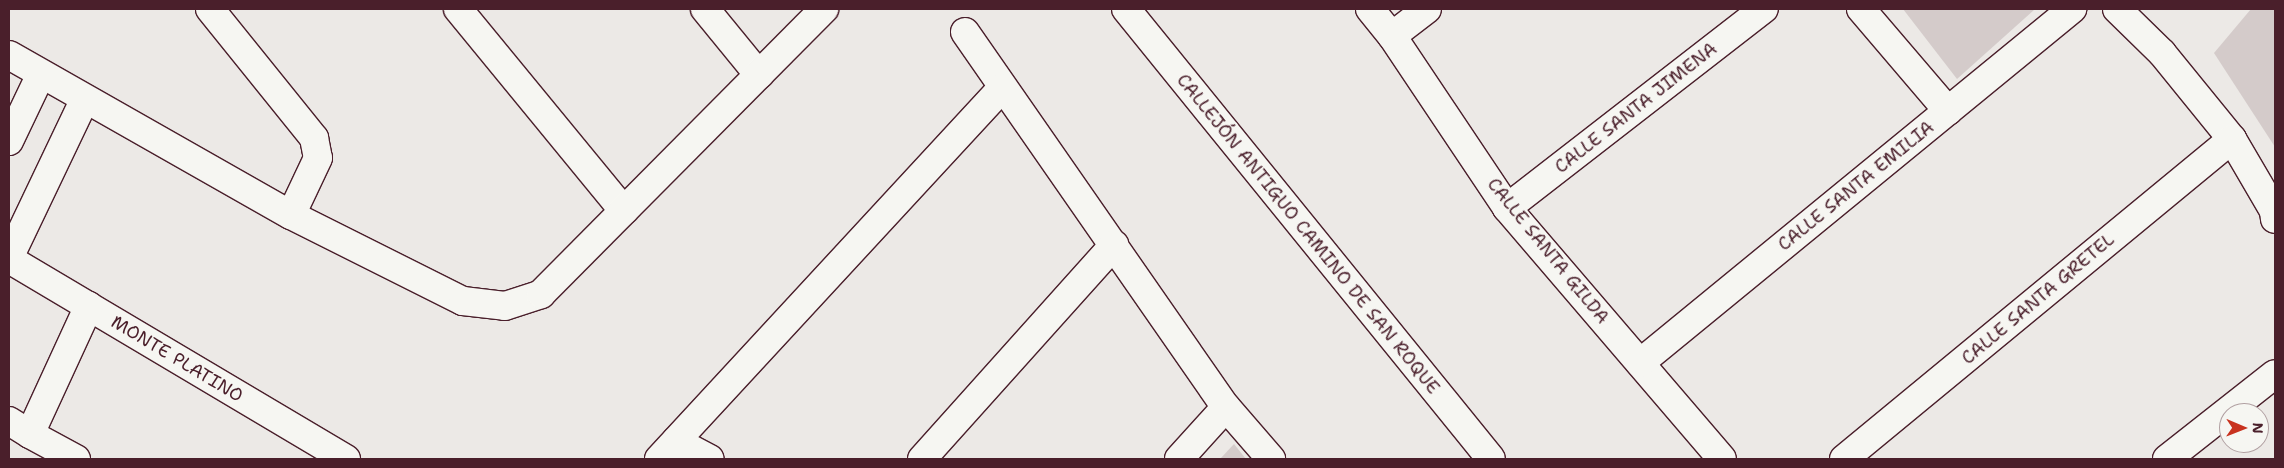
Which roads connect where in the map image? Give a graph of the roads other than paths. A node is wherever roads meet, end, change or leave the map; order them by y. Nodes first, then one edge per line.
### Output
1 (210, 9) edge
2 (458, 9) edge
3 (705, 9) edge
4 (824, 9) edge
5 (1126, 9) edge
6 (1370, 9) edge
7 (1427, 9) edge
8 (1764, 9) edge
9 (1861, 9) edge
10 (2072, 9) edge
11 (2117, 9) edge
12 (965, 32) dead end
13 (1392, 36) junction
14 (9, 55) edge
15 (41, 74) junction
16 (760, 75) junction
17 (1002, 88) junction
18 (85, 99) junction
19 (1948, 111) junction
20 (2232, 139) junction
21 (9, 141) edge
22 (1507, 208) junction
23 (624, 211) junction
24 (291, 215) junction
25 (2275, 220) edge
26 (1114, 245) junction
27 (9, 259) edge
28 (89, 306) junction
29 (1640, 363) junction
30 (2275, 374) edge
31 (1226, 406) junction
32 (20, 427) edge
33 (667, 450) edge
34 (76, 459) edge
35 (346, 459) edge
36 (710, 459) edge
37 (922, 459) edge
38 (1178, 459) edge
39 (1271, 459) edge
40 (1491, 459) edge
41 (1722, 459) edge
42 (1844, 459) edge
43 (2167, 459) edge

1 - 24 street
2 - 23 street
3 - 16 street
4 - 16 street
5 - 40 street, CALLEJÓN ANTIGUO CAMINO DE SAN ROQUE
6 - 13 street, CALLE SANTA GILDA
7 - 13 street
8 - 22 street, CALLE SANTA JIMENA
9 - 19 street
10 - 19 street, CALLE SANTA EMILIA
11 - 20 street
12 - 17 street
13 - 22 street, CALLE SANTA GILDA
14 - 15 street
15 - 18 street
15 - 21 street
16 - 23 street
17 - 26 street
17 - 33 street
18 - 24 street
18 - 27 street
19 - 29 street, CALLE SANTA EMILIA
20 - 25 street
20 - 42 street, CALLE SANTA GRETEL
22 - 29 street, CALLE SANTA GILDA
23 - 24 street
26 - 31 street
26 - 37 street
27 - 28 street, MONTE PLATINO
28 - 32 street
28 - 35 street, MONTE PLATINO
29 - 41 street, CALLE SANTA GILDA
30 - 43 street
31 - 38 street
31 - 39 street
32 - 34 street
33 - 36 street

